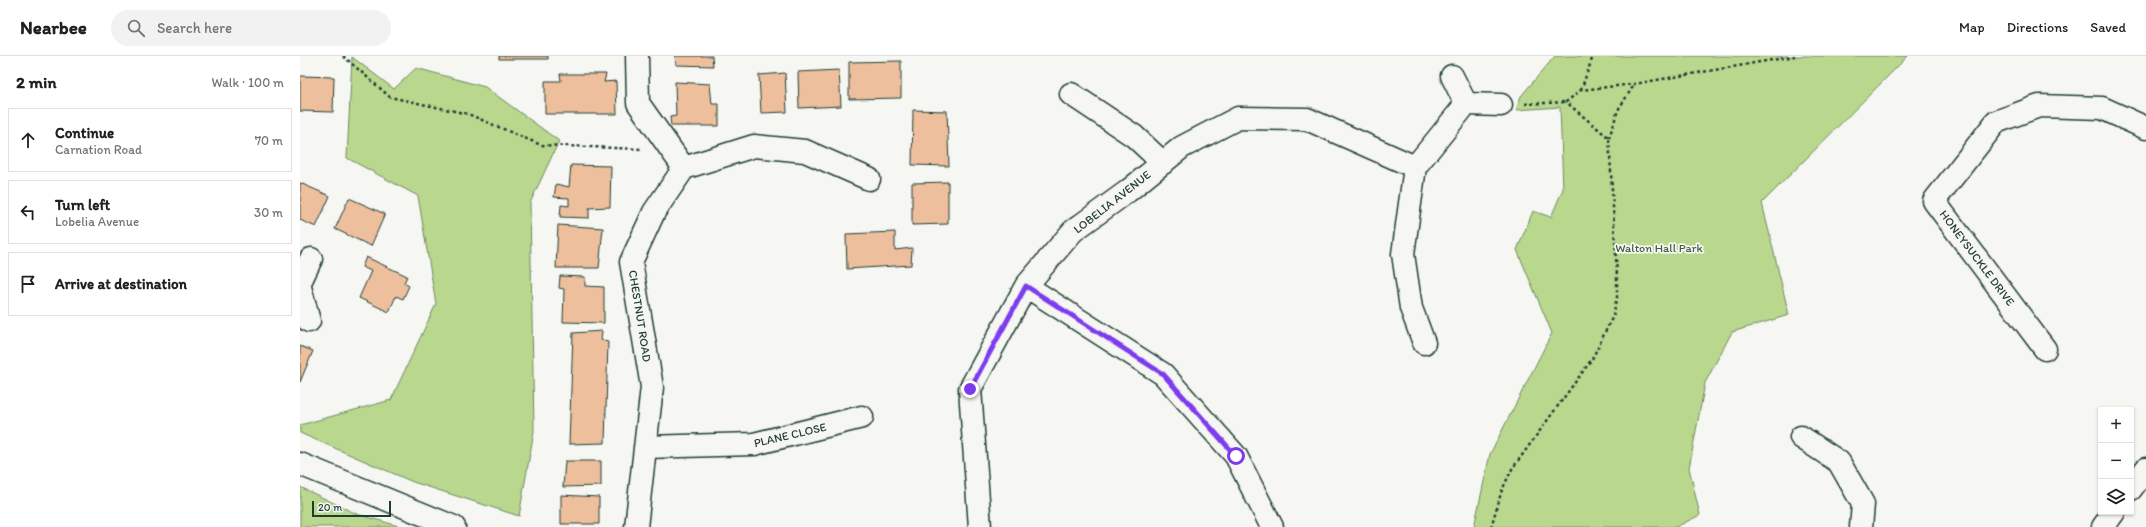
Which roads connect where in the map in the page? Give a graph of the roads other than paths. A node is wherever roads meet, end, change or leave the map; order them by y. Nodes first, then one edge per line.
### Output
1 (637, 56) edge
2 (1452, 76) dead end
3 (1071, 94) dead end
4 (1466, 104) junction
5 (1502, 105) road end
6 (2146, 128) edge
7 (1163, 163) junction
8 (1415, 167) junction
9 (684, 168) junction
10 (869, 179) dead end
11 (311, 259) dead end
12 (300, 282) edge
13 (1026, 286) junction
14 (300, 287) edge
15 (309, 321) dead end
16 (1424, 343) dead end
17 (2045, 349) dead end
18 (862, 417) dead end
19 (1801, 437) dead end
20 (645, 447) junction
21 (300, 464) edge
22 (2146, 469) edge
23 (2134, 485) edge
24 (2112, 515) edge
25 (454, 527) edge
26 (636, 527) edge
27 (980, 527) edge
28 (1272, 527) edge
29 (1861, 527) edge
30 (2103, 527) edge

1 - 9 street
2 - 4 street
3 - 7 street, LOBELIA AVENUE
4 - 5 street
4 - 8 street
6 - 17 street, HONEYSUCKLE DRIVE
7 - 8 street, LOBELIA AVENUE
7 - 13 street, LOBELIA AVENUE
8 - 16 street
9 - 10 street
9 - 20 street, CHESTNUT ROAD
11 - 12 street
13 - 27 street, LOBELIA AVENUE
13 - 28 street
14 - 15 street
18 - 20 street, PLANE CLOSE
19 - 29 street
20 - 26 street, CHESTNUT ROAD
21 - 25 street
22 - 23 street
24 - 30 street

